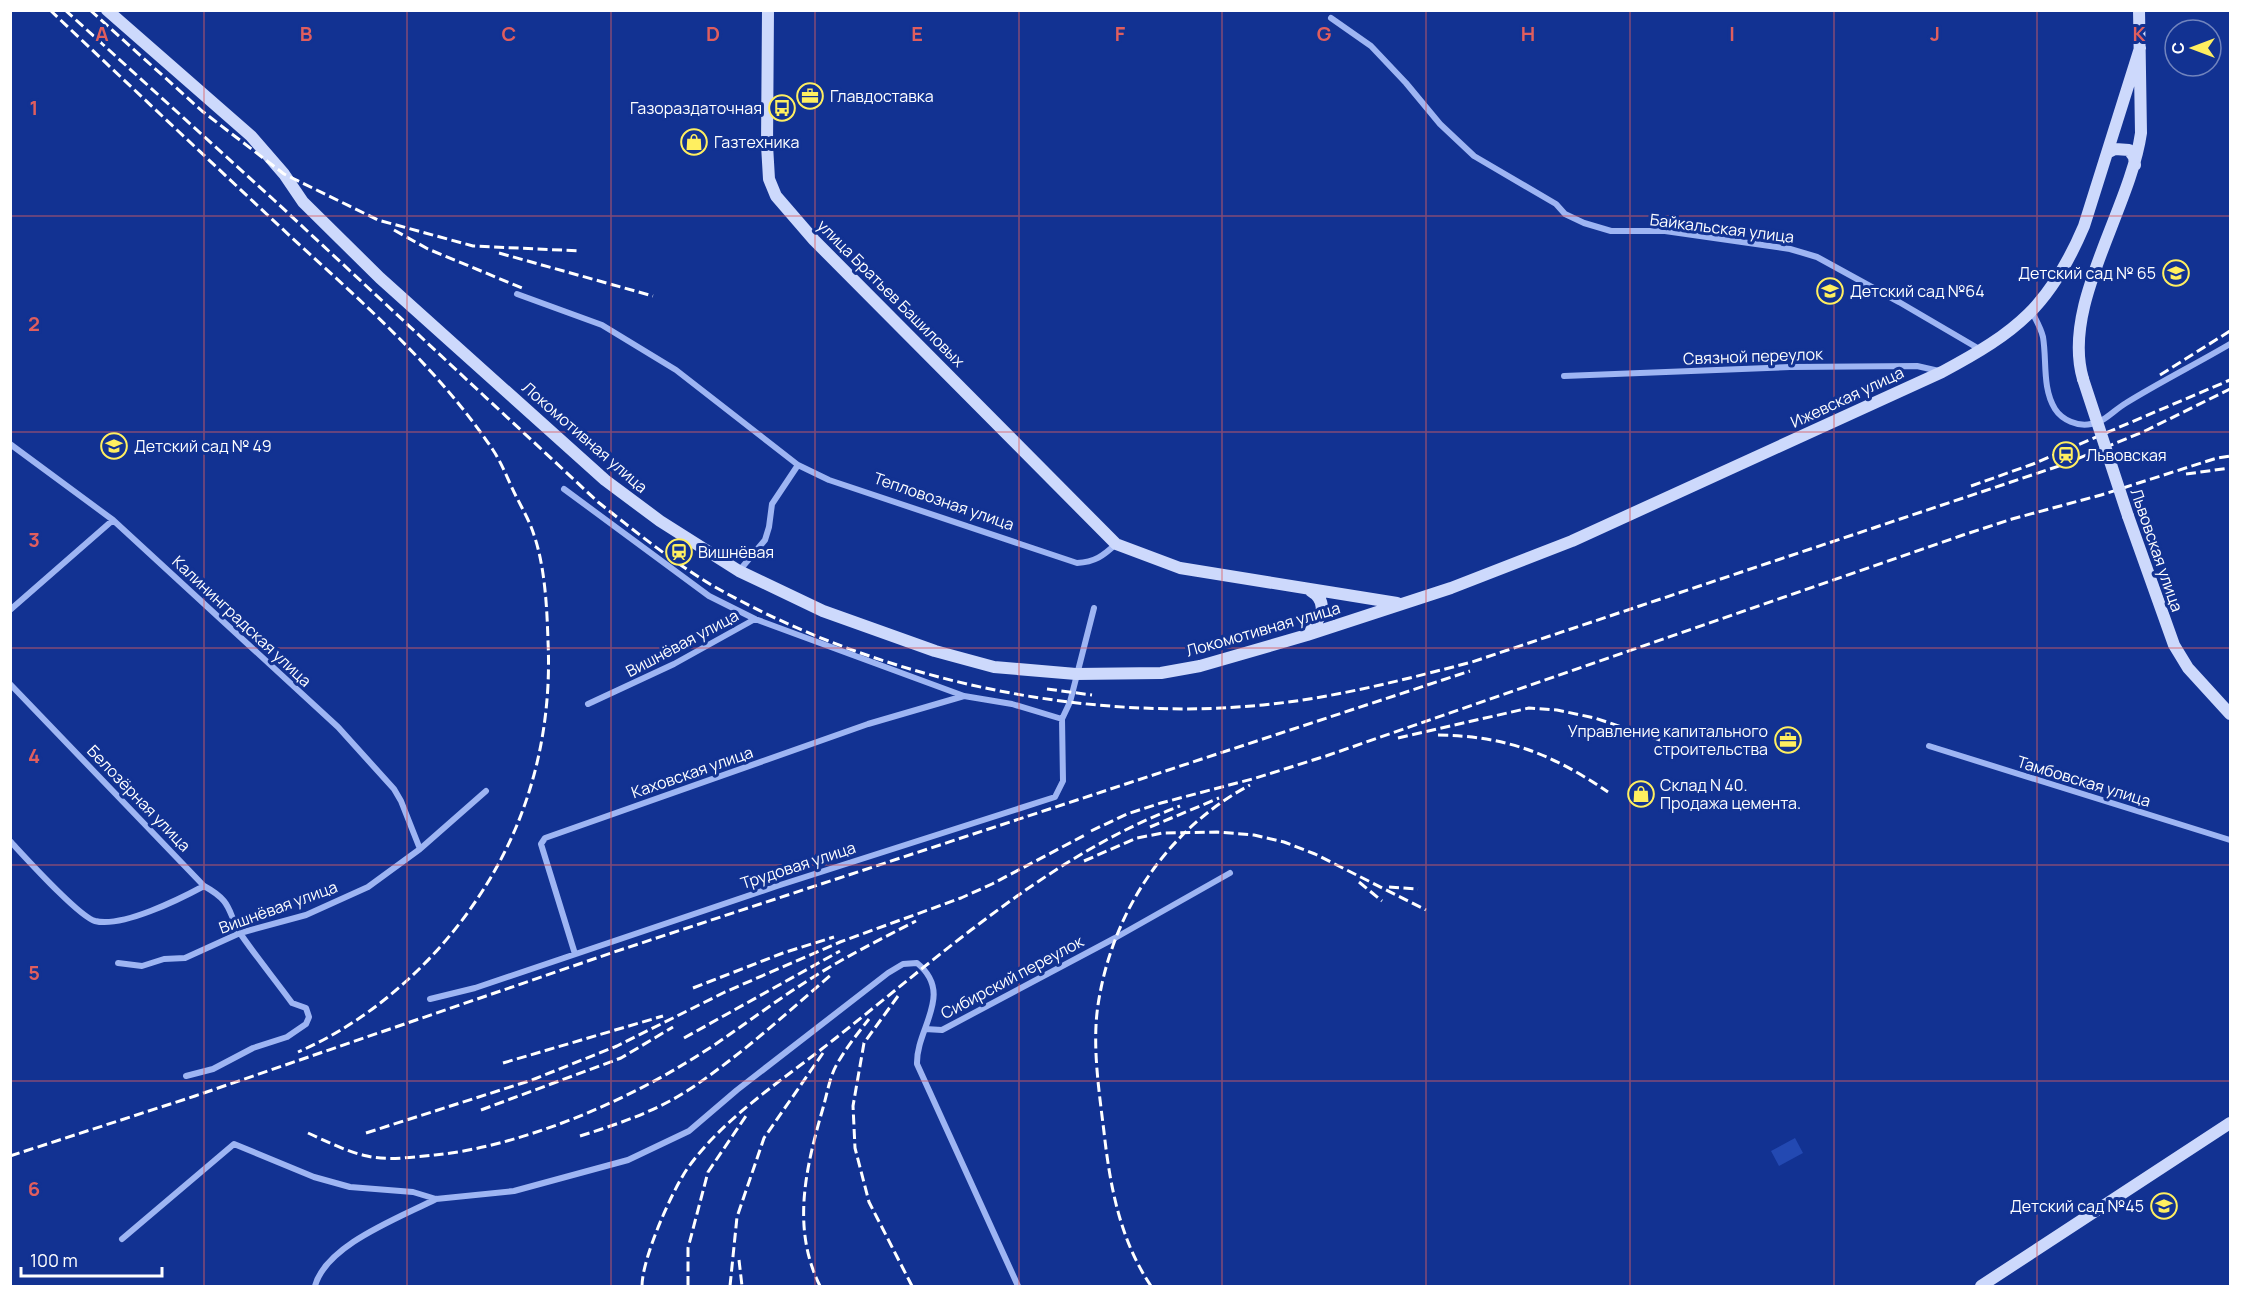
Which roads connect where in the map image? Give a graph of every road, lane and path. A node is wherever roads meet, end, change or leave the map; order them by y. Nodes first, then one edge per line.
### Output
1 (106, 10) edge
2 (768, 10) edge
3 (2139, 10) edge
4 (1331, 18) dead end
5 (2140, 48) junction
6 (2107, 153) junction
7 (2135, 165) junction
8 (517, 294) dead end
9 (2032, 312) junction
10 (2230, 344) edge
11 (1981, 351) junction
12 (1942, 372) junction
13 (1564, 376) dead end
14 (10, 444) edge
15 (798, 465) junction
16 (564, 489) dead end
17 (113, 520) junction
18 (1116, 544) junction
19 (739, 571) junction
20 (1311, 591) junction
21 (1400, 604) junction
22 (1094, 608) dead end
23 (10, 610) edge
24 (755, 619) junction
25 (1307, 635) junction
26 (1076, 674) junction
27 (10, 684) edge
28 (964, 696) junction
29 (588, 704) dead end
30 (2230, 714) edge
31 (1062, 719) junction
32 (1929, 746) dead end
33 (486, 791) dead end
34 (2230, 840) edge
35 (10, 841) edge
36 (420, 849) junction
37 (1230, 873) dead end
38 (204, 886) junction
39 (240, 933) junction
40 (575, 954) junction
41 (118, 963) dead end
42 (430, 999) dead end
43 (925, 1029) junction
44 (186, 1076) dead end
45 (2230, 1123) edge
46 (436, 1199) junction
47 (122, 1239) dead end
48 (315, 1287) edge
49 (1018, 1287) edge
50 (1981, 1287) edge

1 - 19 street, Локомотивная улица
2 - 18 street, улица Братьев Башиловых
3 - 5 street, Львовская улица
4 - 11 street, Байкальская улица
5 - 6 street, Ижевская улица
5 - 7 street, Львовская улица
6 - 7 street
6 - 9 street, Ижевская улица
7 - 30 street, Львовская улица, bridge
8 - 15 street, Тепловозная улица
9 - 10 street
9 - 11 street, Ижевская улица
11 - 12 street, Ижевская улица
12 - 13 street, Связной переулок
12 - 21 street, Ижевская улица
14 - 17 street, Калининградская улица
15 - 18 street, Тепловозная улица
15 - 19 street
16 - 24 street
17 - 23 street
17 - 36 street, Калининградская улица
18 - 20 street
19 - 26 street, Локомотивная улица
20 - 21 street
20 - 25 street
21 - 25 street, Локомотивная улица
22 - 26 street, Трудовая улица
24 - 28 street
24 - 29 street, Вишнёвая улица
25 - 26 street, Локомотивная улица
26 - 31 street, Трудовая улица
27 - 38 street, Белозёрная улица
28 - 31 street
28 - 40 street, Каховская улица
31 - 40 street, Трудовая улица
32 - 34 street, Тамбовская улица
33 - 36 street, Вишнёвая улица
35 - 38 street
36 - 39 street, Вишнёвая улица
37 - 43 street, Сибирский переулок
38 - 39 street, Белозёрная улица
39 - 41 street, Вишнёвая улица
39 - 44 street
40 - 42 street, Трудовая улица
43 - 46 street
43 - 49 street, Сибирский переулок
45 - 50 street
46 - 47 street
46 - 48 street

